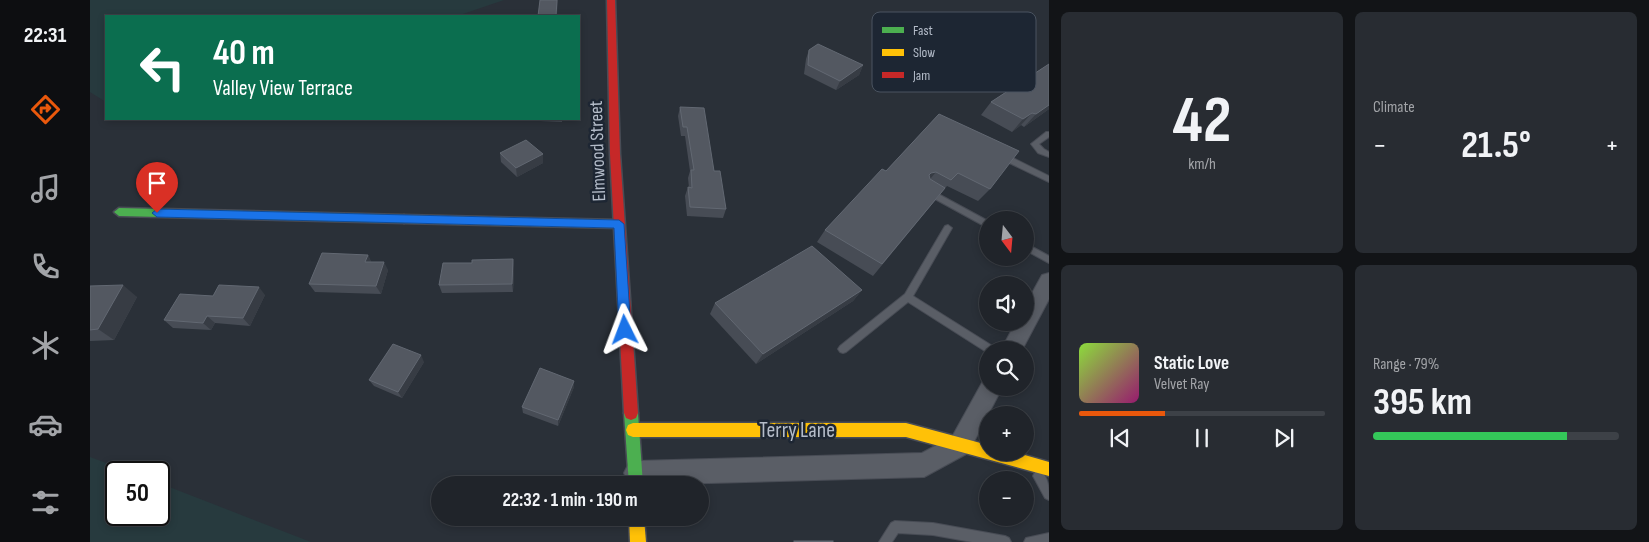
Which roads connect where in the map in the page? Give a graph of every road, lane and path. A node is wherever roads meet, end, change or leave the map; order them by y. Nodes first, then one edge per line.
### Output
1 (610, 0) edge
2 (1049, 134) edge
3 (998, 154) edge
4 (1049, 155) edge
5 (1049, 179) edge
6 (925, 189) edge
7 (119, 212) dead end
8 (979, 220) edge
9 (619, 224) junction
10 (948, 228) dead end
11 (1034, 251) edge
12 (1049, 260) edge
13 (1049, 281) edge
14 (908, 297) junction
15 (1016, 341) edge
16 (979, 342) edge
17 (843, 349) dead end
18 (987, 396) edge
19 (633, 430) junction
20 (960, 445) junction
21 (1029, 464) junction
22 (1049, 469) edge
23 (636, 476) edge
24 (698, 476) edge
25 (1049, 494) edge
26 (637, 526) edge
27 (1049, 539) edge
28 (638, 542) edge
29 (885, 542) edge
30 (1005, 542) edge
31 (1030, 542) edge

1 - 9 street, Elmwood Street
2 - 4 lane
3 - 5 lane
6 - 8 lane
7 - 9 street
9 - 19 street, Elmwood Street
10 - 14 lane
11 - 12 lane
13 - 15 street
14 - 16 lane
14 - 17 lane
18 - 20 street
19 - 20 street, Terry Lane
19 - 23 street, Elmwood Street
20 - 21 street, Terry Lane
20 - 24 street, Terry Lane
21 - 22 street, Terry Lane
21 - 25 lane
26 - 28 street
27 - 31 lane
29 - 30 lane

